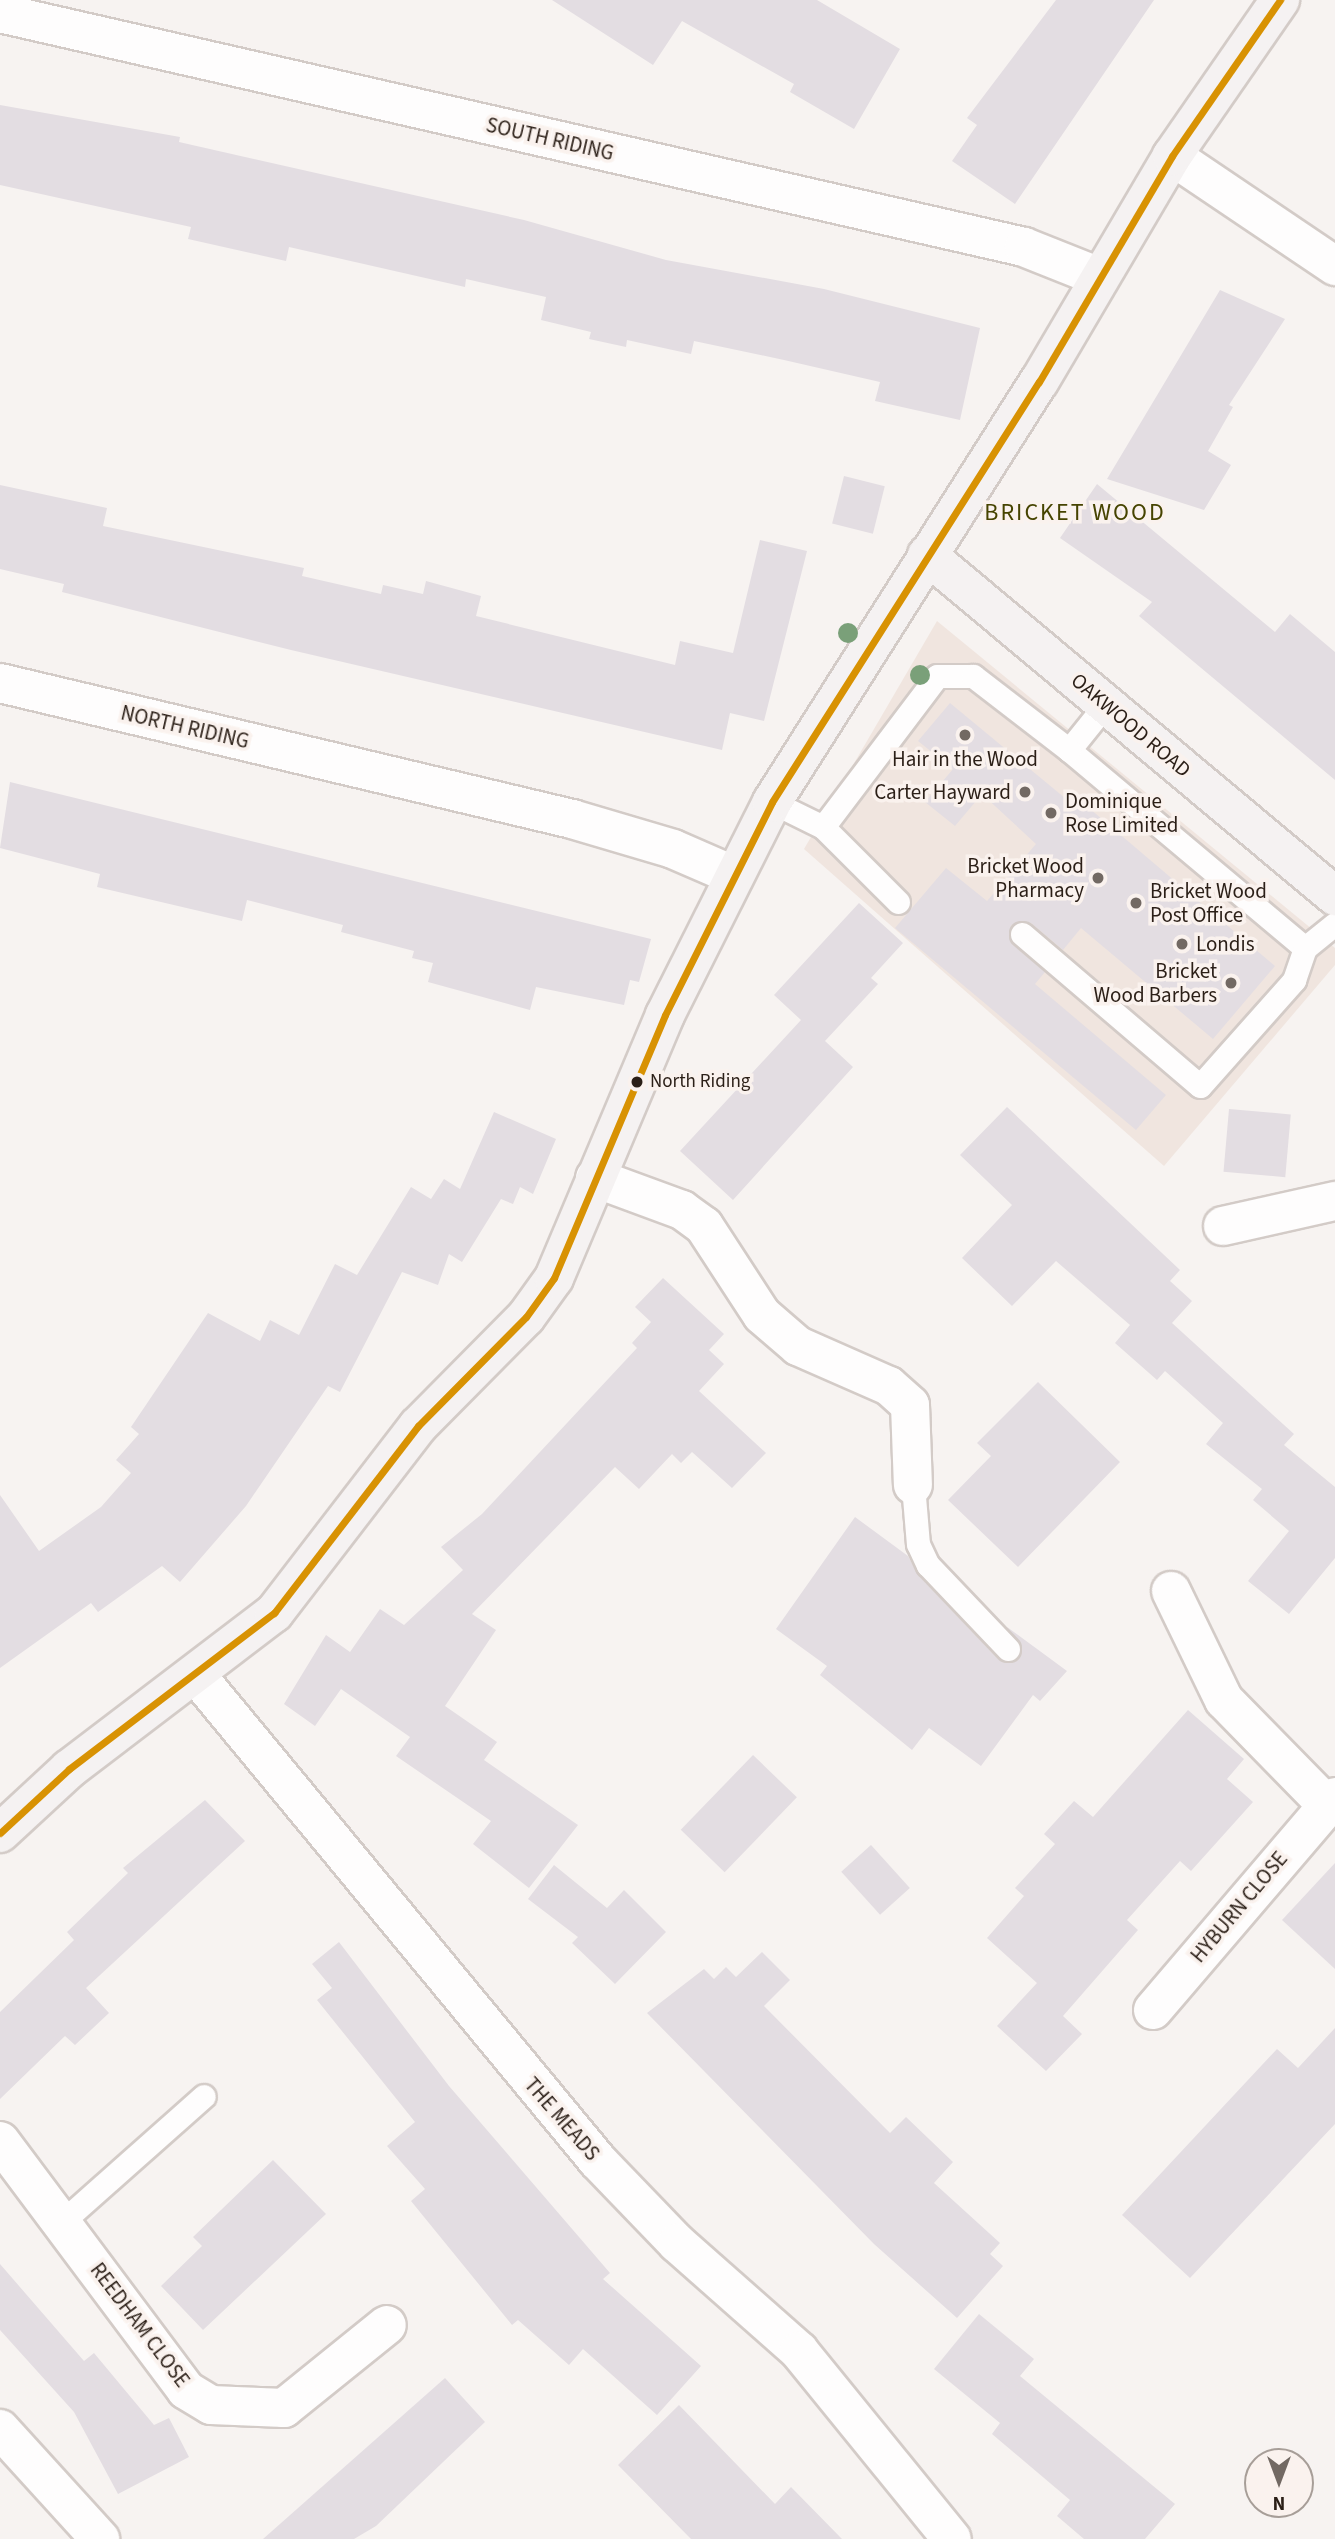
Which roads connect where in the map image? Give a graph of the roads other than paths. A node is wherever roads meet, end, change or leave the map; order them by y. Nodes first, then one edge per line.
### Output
1 (1280, 0) edge
2 (22, 11) edge
3 (1172, 156) junction
4 (1335, 266) edge
5 (1097, 276) junction
6 (927, 555) junction
7 (0, 683) edge
8 (1107, 704) junction
9 (1069, 750) junction
10 (772, 802) junction
11 (823, 827) junction
12 (733, 875) junction
13 (1335, 896) edge
14 (898, 902) dead end
15 (1335, 924) edge
16 (1022, 933) dead end
17 (1305, 948) junction
18 (595, 1178) junction
19 (1335, 1200) edge
20 (1223, 1226) dead end
21 (913, 1485) joint
22 (1171, 1591) dead end
23 (1008, 1649) dead end
24 (197, 1676) junction
25 (1330, 1800) edge
26 (0, 1833) edge
27 (1153, 2010) dead end
28 (204, 2096) dead end
29 (0, 2141) edge
30 (63, 2221) junction
31 (387, 2325) dead end
32 (0, 2429) edge
33 (100, 2539) edge
34 (952, 2539) edge

1 - 3 street
2 - 5 street, SOUTH RIDING
3 - 4 street
3 - 5 street
5 - 6 street
6 - 8 street, OAKWOOD ROAD
6 - 10 street
7 - 12 street, NORTH RIDING
8 - 9 lane
8 - 13 street, OAKWOOD ROAD
9 - 11 lane
9 - 17 lane
10 - 11 lane
10 - 12 street
11 - 14 lane
12 - 18 street
15 - 17 lane
16 - 17 lane
18 - 21 street
18 - 24 street
19 - 20 street
21 - 23 lane
22 - 25 street, HYBURN CLOSE
24 - 26 street
24 - 34 street, THE MEADS
25 - 27 street, HYBURN CLOSE
28 - 30 lane
29 - 30 street, REEDHAM CLOSE
30 - 31 street, REEDHAM CLOSE
32 - 33 street

